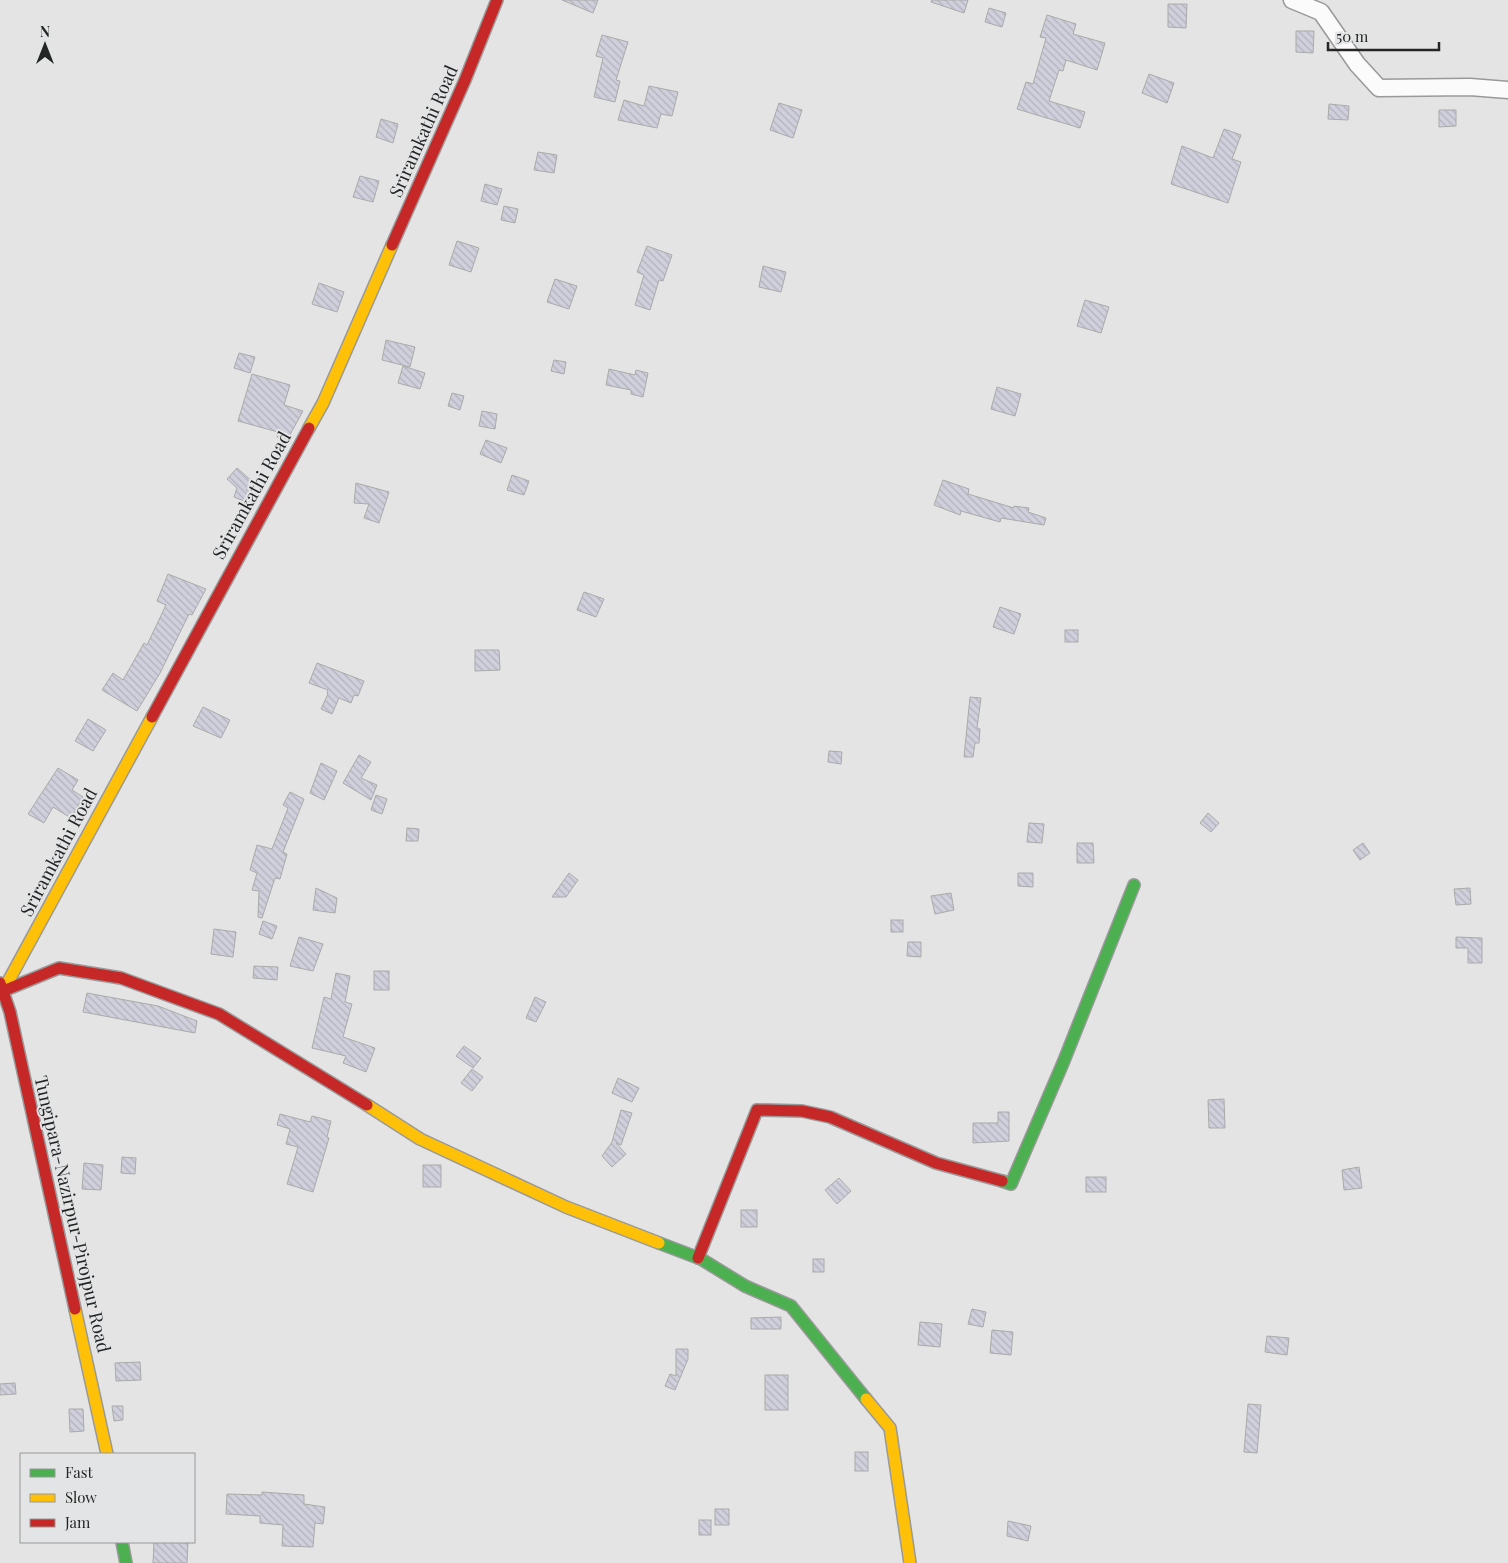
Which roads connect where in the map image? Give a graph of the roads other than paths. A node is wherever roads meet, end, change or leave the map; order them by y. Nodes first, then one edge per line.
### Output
1 (497, 0) edge
2 (1292, 0) edge
3 (1508, 90) edge
4 (1134, 885) dead end
5 (2, 987) edge
6 (698, 1258) junction
7 (107, 1453) edge
8 (122, 1543) edge
9 (126, 1563) edge
10 (910, 1563) edge

1 - 5 street, Sriramkathi Road
2 - 3 street
4 - 6 street
5 - 6 street
5 - 7 street, Tungipara-Nazirpur-Pirojpur Road
6 - 10 street
8 - 9 street

